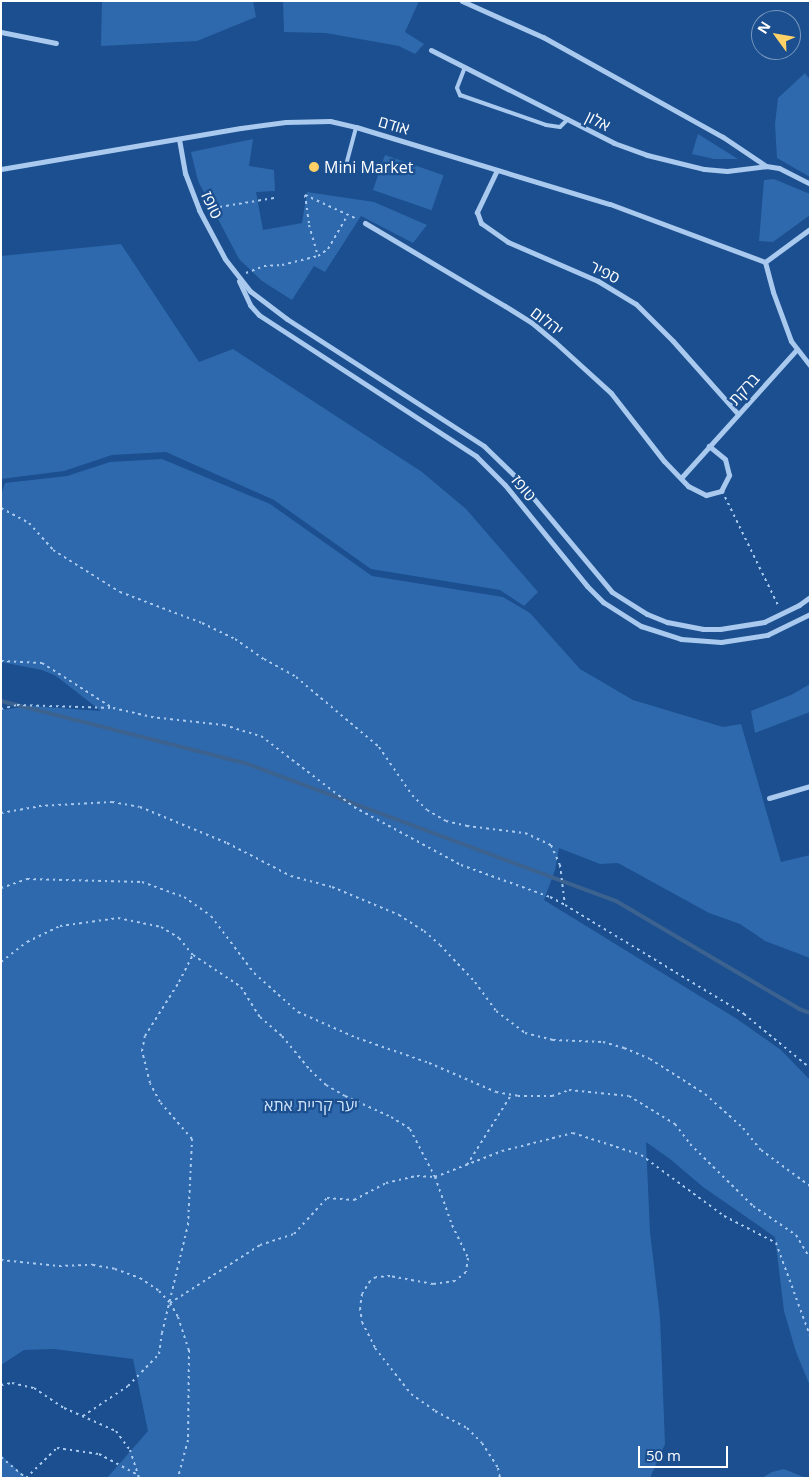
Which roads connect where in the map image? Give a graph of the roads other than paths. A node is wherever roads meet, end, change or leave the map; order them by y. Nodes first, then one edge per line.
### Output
1 (462, 1) edge
2 (1, 32) edge
3 (56, 43) dead end
4 (431, 50) dead end
5 (464, 67) junction
6 (568, 120) junction
7 (356, 127) junction
8 (179, 139) junction
9 (346, 166) dead end
10 (766, 166) junction
11 (1, 169) edge
12 (497, 170) junction
13 (810, 184) edge
14 (365, 223) road end
15 (810, 229) edge
16 (765, 262) junction
17 (236, 276) junction
18 (797, 349) junction
19 (810, 365) edge
20 (738, 414) junction
21 (709, 446) junction
22 (681, 478) junction
23 (810, 597) edge
24 (810, 614) edge
25 (810, 786) edge
26 (769, 798) dead end

1 - 10 street
2 - 3 street
4 - 5 street, אלון
5 - 6 street, אלון
5 - 6 lane
6 - 10 street, אלון
7 - 8 street, אודם
7 - 9 lane
7 - 12 street, אודם
8 - 11 street, אודם
8 - 17 street, טופז
10 - 13 street
12 - 16 street, אודם
12 - 20 street, ספיר
14 - 22 street, יהלום
15 - 16 street
16 - 18 street
17 - 23 street, טופז
17 - 24 street, טופז
18 - 19 street
18 - 20 street, ברקת
20 - 21 street, ברקת
21 - 22 street
21 - 22 street, יהלום
25 - 26 street

